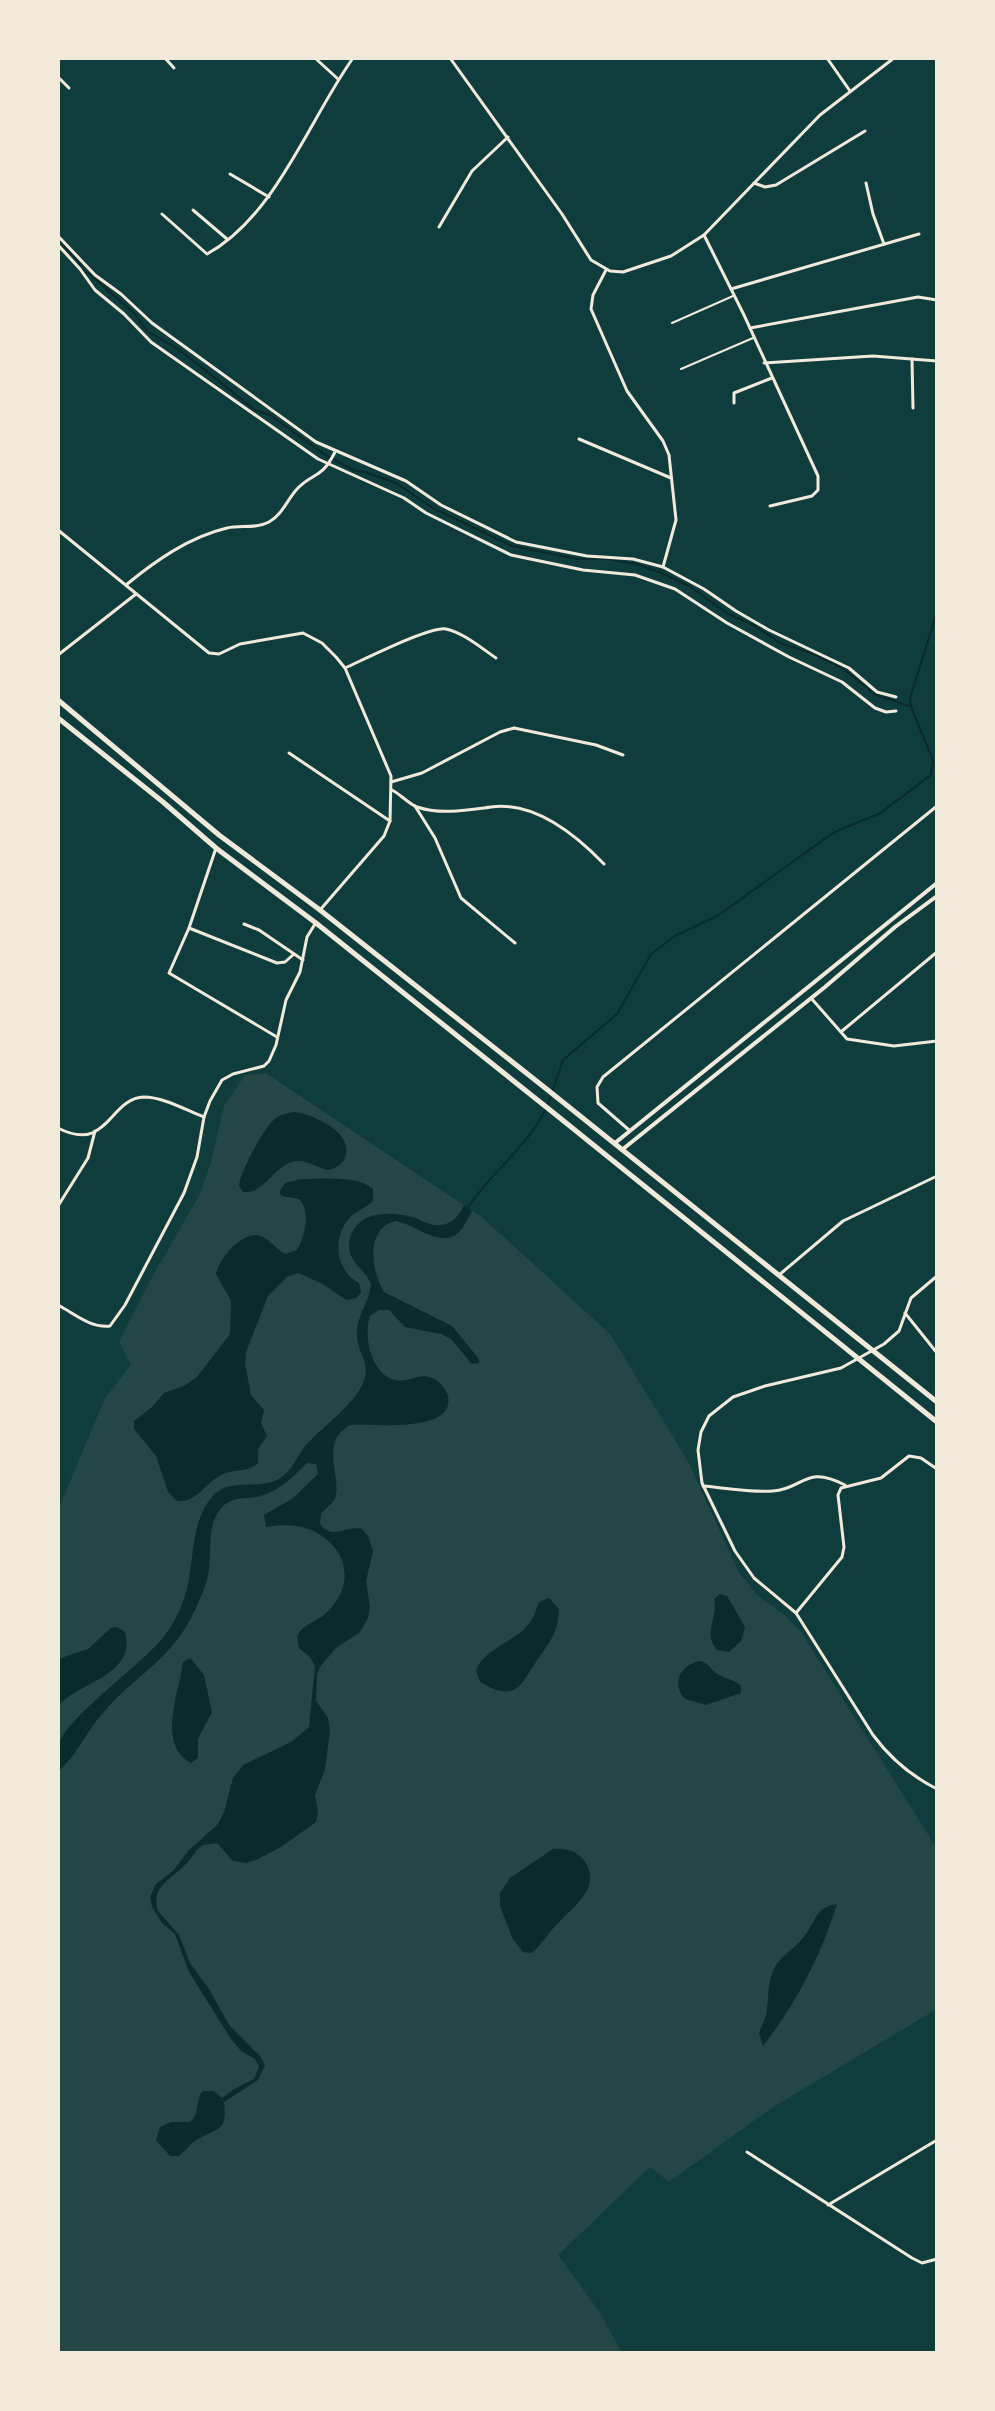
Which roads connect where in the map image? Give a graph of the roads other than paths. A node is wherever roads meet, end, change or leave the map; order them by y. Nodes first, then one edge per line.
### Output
1 (165, 58) edge
2 (315, 58) edge
3 (353, 58) edge
4 (450, 58) edge
5 (827, 58) edge
6 (894, 58) edge
7 (174, 68) dead end
8 (58, 77) edge
9 (338, 79) junction
10 (69, 88) dead end
11 (850, 91) junction
12 (865, 131) dead end
13 (508, 137) junction
14 (230, 174) dead end
15 (754, 183) junction
16 (866, 183) dead end
17 (269, 197) junction
18 (193, 210) dead end
19 (162, 214) dead end
20 (439, 227) dead end
21 (919, 234) dead end
22 (704, 235) junction
23 (58, 236) edge
24 (227, 239) junction
25 (884, 244) junction
26 (58, 245) edge
27 (606, 270) junction
28 (731, 289) junction
29 (734, 296) junction
30 (937, 300) edge
31 (672, 323) dead end
32 (750, 328) junction
33 (754, 337) junction
34 (912, 359) junction
35 (937, 361) edge
36 (764, 363) junction
37 (681, 369) dead end
38 (772, 378) junction
39 (734, 403) dead end
40 (913, 408) dead end
41 (579, 439) dead end
42 (335, 452) junction
43 (329, 464) junction
44 (671, 478) junction
45 (770, 506) dead end
46 (58, 530) edge
47 (663, 567) junction
48 (126, 585) junction
49 (136, 594) junction
50 (58, 655) edge
51 (496, 658) dead end
52 (345, 668) junction
53 (896, 697) dead end
54 (58, 700) edge
55 (896, 711) dead end
56 (58, 718) edge
57 (289, 753) dead end
58 (623, 755) dead end
59 (391, 782) junction
60 (392, 790) junction
61 (415, 806) junction
62 (937, 806) edge
63 (390, 821) junction
64 (216, 848) junction
65 (604, 864) dead end
66 (937, 883) edge
67 (925, 893) junction
68 (937, 896) edge
69 (931, 900) junction
70 (937, 907) edge
71 (320, 910) junction
72 (316, 923) junction
73 (244, 924) dead end
74 (189, 928) junction
75 (515, 943) dead end
76 (937, 952) edge
77 (294, 954) junction
78 (303, 960) junction
79 (811, 998) junction
80 (758, 1029) junction
81 (840, 1032) junction
82 (764, 1035) junction
83 (277, 1037) junction
84 (937, 1041) edge
85 (204, 1117) junction
86 (58, 1128) edge
87 (95, 1131) junction
88 (630, 1131) junction
89 (613, 1145) junction
90 (621, 1151) junction
91 (937, 1176) edge
92 (58, 1206) edge
93 (779, 1275) junction
94 (937, 1276) edge
95 (58, 1305) edge
96 (905, 1313) junction
97 (873, 1350) junction
98 (937, 1353) edge
99 (860, 1358) junction
100 (937, 1402) edge
101 (937, 1422) edge
102 (937, 1469) edge
103 (845, 1485) junction
104 (703, 1486) junction
105 (796, 1613) junction
106 (937, 1789) edge
107 (937, 2140) edge
108 (747, 2152) dead end
109 (828, 2205) junction
110 (937, 2259) edge

1 - 7 street
2 - 9 street
3 - 9 street
4 - 13 street
5 - 11 street
6 - 11 street
8 - 10 street
9 - 17 street
11 - 15 street
12 - 15 street
13 - 20 street
13 - 27 street
14 - 17 street
15 - 22 street
16 - 25 street
17 - 24 street
18 - 24 street
19 - 24 street
21 - 25 street
22 - 27 street
22 - 28 street
23 - 42 street
25 - 28 street
26 - 43 street
27 - 44 street
28 - 29 street
29 - 31 lane
29 - 32 street
30 - 32 street
32 - 33 street
33 - 36 street
33 - 37 lane
34 - 35 street
34 - 36 street
34 - 40 street
36 - 38 street
38 - 39 street
38 - 45 street
41 - 44 street
42 - 43 street
42 - 47 street
43 - 48 street
43 - 55 street
44 - 47 street
46 - 48 street
47 - 53 street
48 - 49 street
49 - 50 street
49 - 52 street
51 - 52 street
52 - 59 street
54 - 71 main road
56 - 64 main road
57 - 63 street
58 - 59 street
59 - 60 street
60 - 61 street
60 - 63 street
61 - 65 street
61 - 75 street
62 - 88 street
63 - 71 street
64 - 72 main road
64 - 74 street
66 - 67 street
67 - 69 street
67 - 80 street
68 - 69 street
69 - 70 street
69 - 79 street
71 - 89 main road
72 - 78 street
72 - 99 main road
73 - 77 street
74 - 77 street
74 - 83 street
76 - 81 street
77 - 78 street
78 - 83 street
79 - 81 street
79 - 82 street
80 - 82 street
80 - 88 street
81 - 84 street
82 - 90 street
83 - 85 street
85 - 87 street
85 - 95 street
86 - 87 street
87 - 92 street
88 - 89 street
89 - 90 main road
90 - 93 main road
91 - 93 street
93 - 97 main road
94 - 96 street
96 - 97 street
96 - 98 street
97 - 99 street
97 - 100 main road
99 - 101 main road
99 - 104 street
102 - 103 street
103 - 104 street
103 - 105 street
104 - 105 street
105 - 106 street
107 - 109 street
108 - 109 street
109 - 110 street

